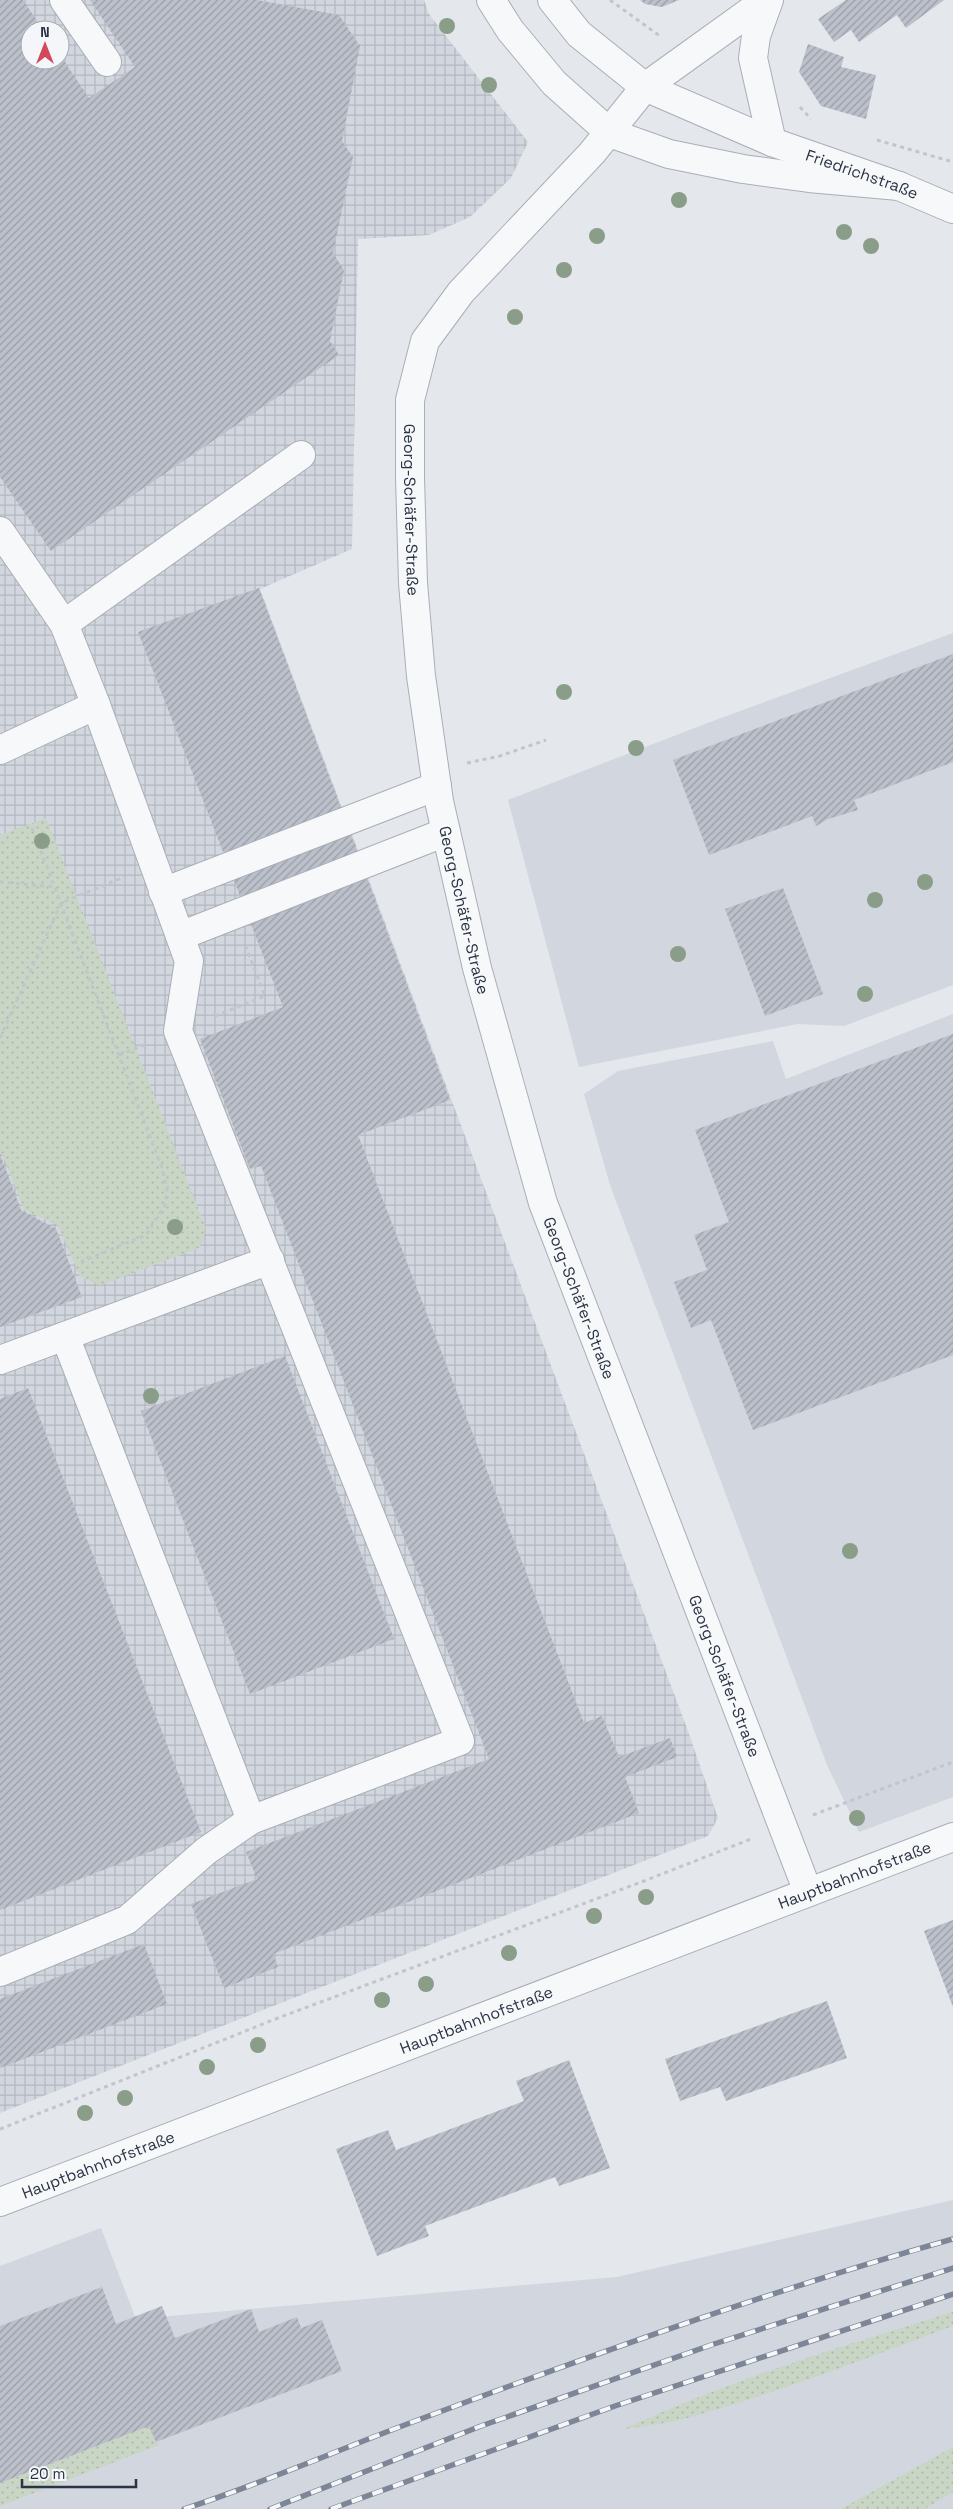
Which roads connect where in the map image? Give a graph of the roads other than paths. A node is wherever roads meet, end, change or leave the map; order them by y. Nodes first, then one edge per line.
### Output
1 (64, 0) edge
2 (491, 0) edge
3 (552, 0) edge
4 (768, 0) edge
5 (107, 62) dead end
6 (644, 87) junction
7 (610, 133) junction
8 (772, 142) junction
9 (899, 186) junction
10 (953, 209) edge
11 (301, 455) dead end
12 (0, 531) edge
13 (64, 624) junction
14 (96, 705) junction
15 (0, 750) edge
16 (437, 786) junction
17 (446, 832) junction
18 (163, 892) junction
19 (180, 936) junction
20 (270, 1260) junction
21 (65, 1336) junction
22 (0, 1360) edge
23 (251, 1820) junction
24 (953, 1837) edge
25 (808, 1892) junction
26 (0, 1972) edge
27 (0, 2202) edge

1 - 5 street
2 - 7 street
3 - 6 street
4 - 6 street, Georg-Schäfer-Straße
4 - 8 street
6 - 7 street, Georg-Schäfer-Straße
6 - 8 street, Friedrichstraße
7 - 9 street
7 - 16 street, Georg-Schäfer-Straße
8 - 9 street, Friedrichstraße
9 - 10 street, Friedrichstraße
11 - 13 street
12 - 13 street
13 - 14 street
14 - 15 street
14 - 18 street
16 - 17 street, Georg-Schäfer-Straße
16 - 18 street
17 - 19 street
17 - 25 street, Georg-Schäfer-Straße
18 - 19 street
19 - 20 street
20 - 21 street
20 - 23 street
21 - 22 street
21 - 23 street
23 - 26 street
24 - 25 street, Hauptbahnhofstraße
25 - 27 street, Hauptbahnhofstraße

